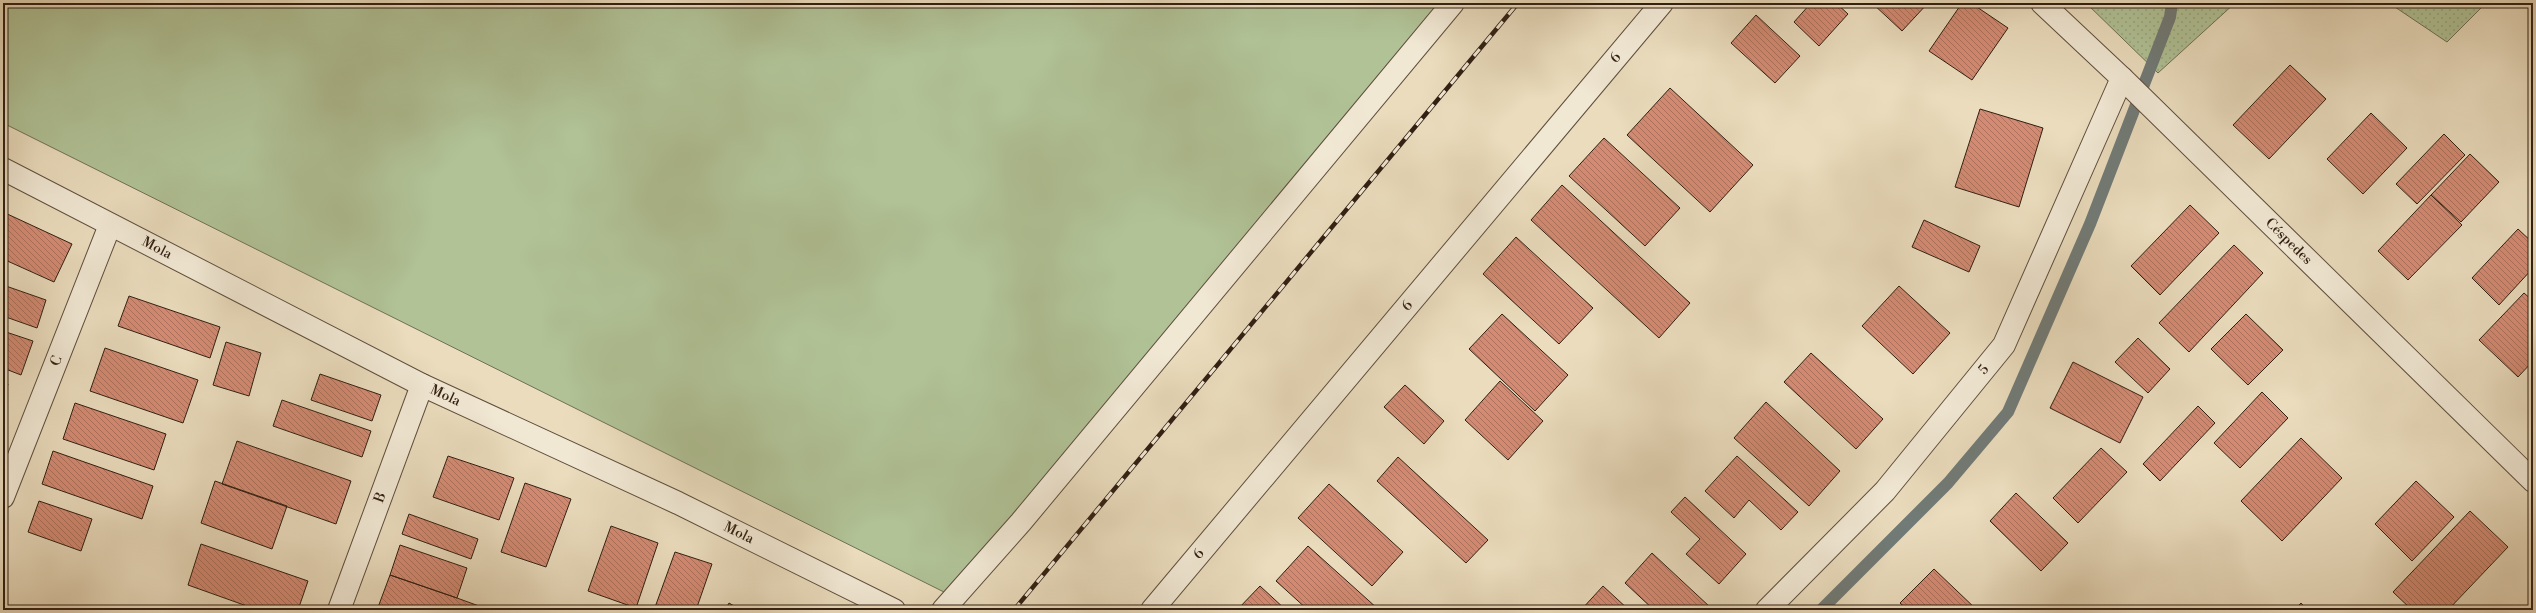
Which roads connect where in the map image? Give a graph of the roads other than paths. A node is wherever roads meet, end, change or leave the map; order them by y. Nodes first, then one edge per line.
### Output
1 (1453, 3) edge
2 (1662, 3) edge
3 (2042, 3) edge
4 (2124, 79) junction
5 (3, 170) edge
6 (110, 225) junction
7 (422, 385) junction
8 (2533, 481) edge
9 (3, 497) edge
10 (339, 610) edge
11 (894, 610) edge
12 (943, 610) edge
13 (1152, 610) edge
14 (1767, 610) edge

1 - 12 street
2 - 13 street, 6
3 - 4 street, Céspedes
4 - 8 street, Céspedes
4 - 14 street, 5
5 - 6 street, Mola
6 - 7 street, Mola
6 - 9 street, C
7 - 10 street, B
7 - 11 street, Mola

